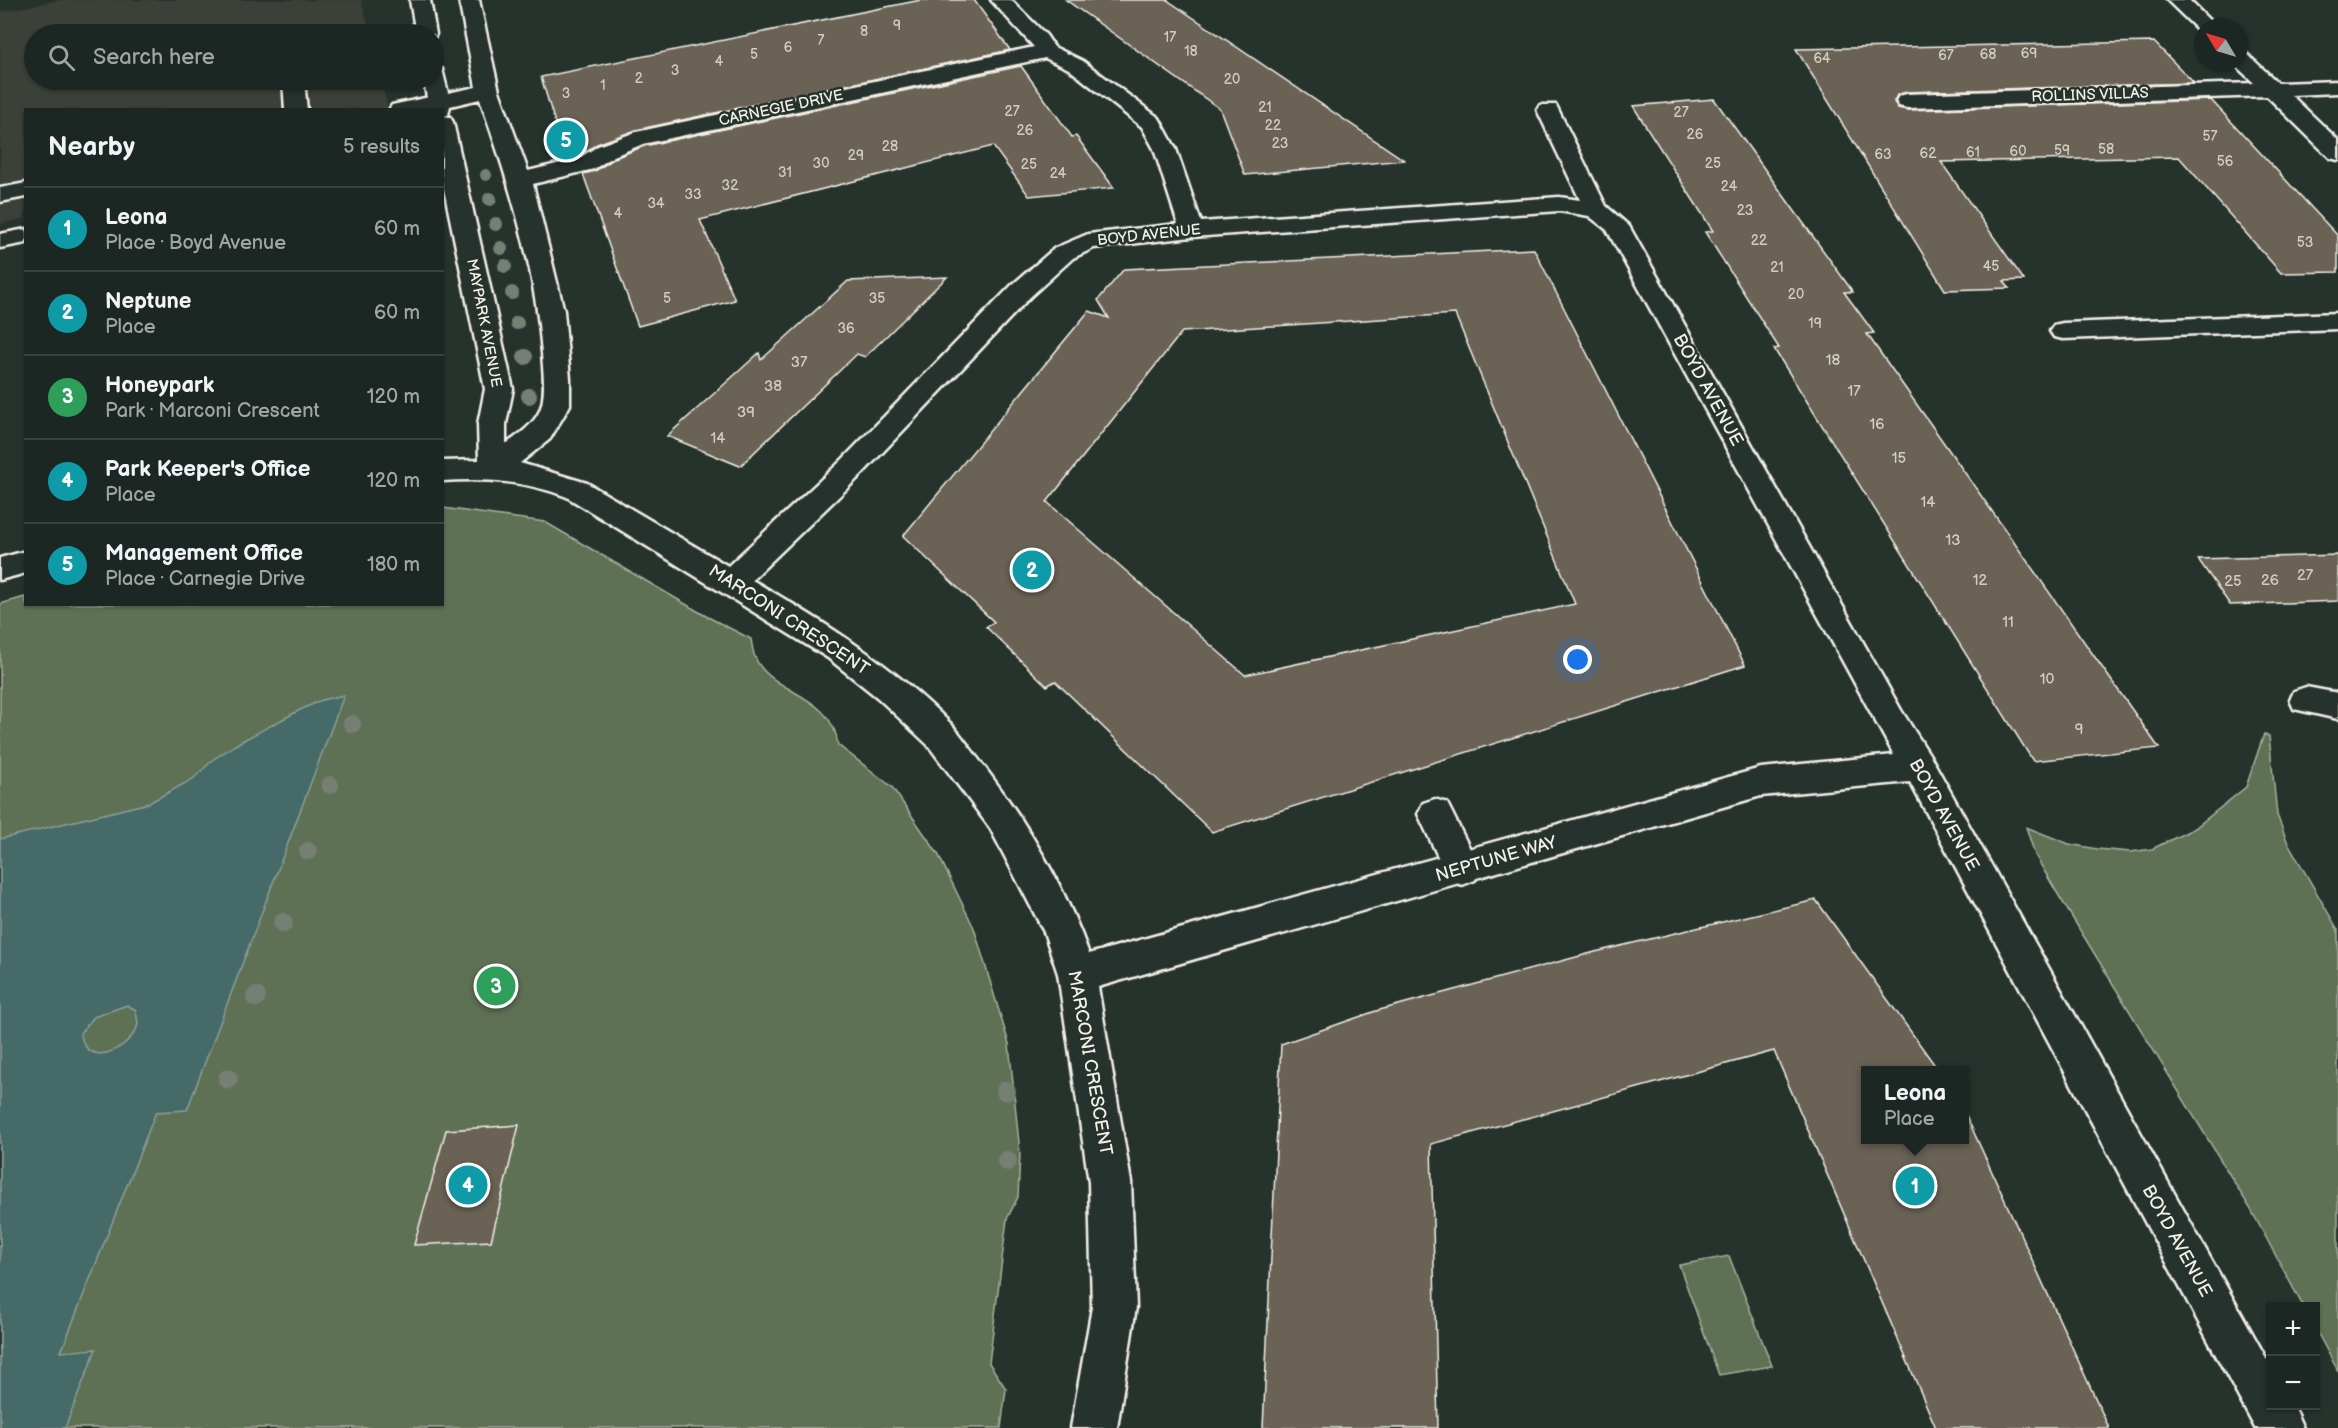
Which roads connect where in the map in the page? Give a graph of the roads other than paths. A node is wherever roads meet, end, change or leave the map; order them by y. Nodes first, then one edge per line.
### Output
1 (420, 0) edge
2 (469, 0) edge
3 (1001, 0) edge
4 (2177, 0) edge
5 (2196, 18) edge
6 (424, 24) edge
7 (1047, 51) junction
8 (2248, 65) edge
9 (2338, 87) edge
10 (2273, 88) junction
11 (295, 90) edge
12 (437, 90) edge
13 (488, 91) junction
14 (1907, 101) dead end
15 (296, 108) edge
16 (440, 108) edge
17 (444, 109) edge
18 (1548, 110) dead end
19 (444, 130) edge
20 (2338, 153) edge
21 (520, 180) junction
22 (24, 190) edge
23 (0, 195) edge
24 (1596, 210) junction
25 (1192, 230) junction
26 (24, 236) edge
27 (0, 242) edge
28 (2338, 321) edge
29 (2063, 331) dead end
30 (493, 470) junction
31 (444, 471) edge
32 (24, 563) edge
33 (0, 569) edge
34 (731, 581) junction
35 (2306, 700) dead end
36 (2338, 706) edge
37 (1919, 767) junction
38 (1435, 814) dead end
39 (1462, 869) junction
40 (1077, 974) junction
41 (1094, 1428) edge
42 (2280, 1428) edge

1 - 6 street
2 - 13 street
3 - 7 street
4 - 5 street
7 - 21 street, CARNEGIE DRIVE
7 - 25 street
8 - 10 street
9 - 10 street, ROLLINS VILLAS
10 - 14 street, ROLLINS VILLAS
10 - 20 street
11 - 15 street
12 - 16 street, MAYPARK AVENUE
13 - 17 street
13 - 21 street
18 - 24 street, BOYD AVENUE
19 - 30 street, MAYPARK AVENUE
21 - 30 street
22 - 23 street
24 - 25 street, BOYD AVENUE
24 - 37 street, BOYD AVENUE
25 - 34 street, BOYD AVENUE
26 - 27 street
28 - 29 street
30 - 31 street, MARCONI CRESCENT
30 - 34 street, MARCONI CRESCENT
32 - 33 street
34 - 40 street, MARCONI CRESCENT
35 - 36 street
37 - 39 street, NEPTUNE WAY
37 - 42 street, BOYD AVENUE
38 - 39 street
39 - 40 street, NEPTUNE WAY
40 - 41 street, MARCONI CRESCENT

